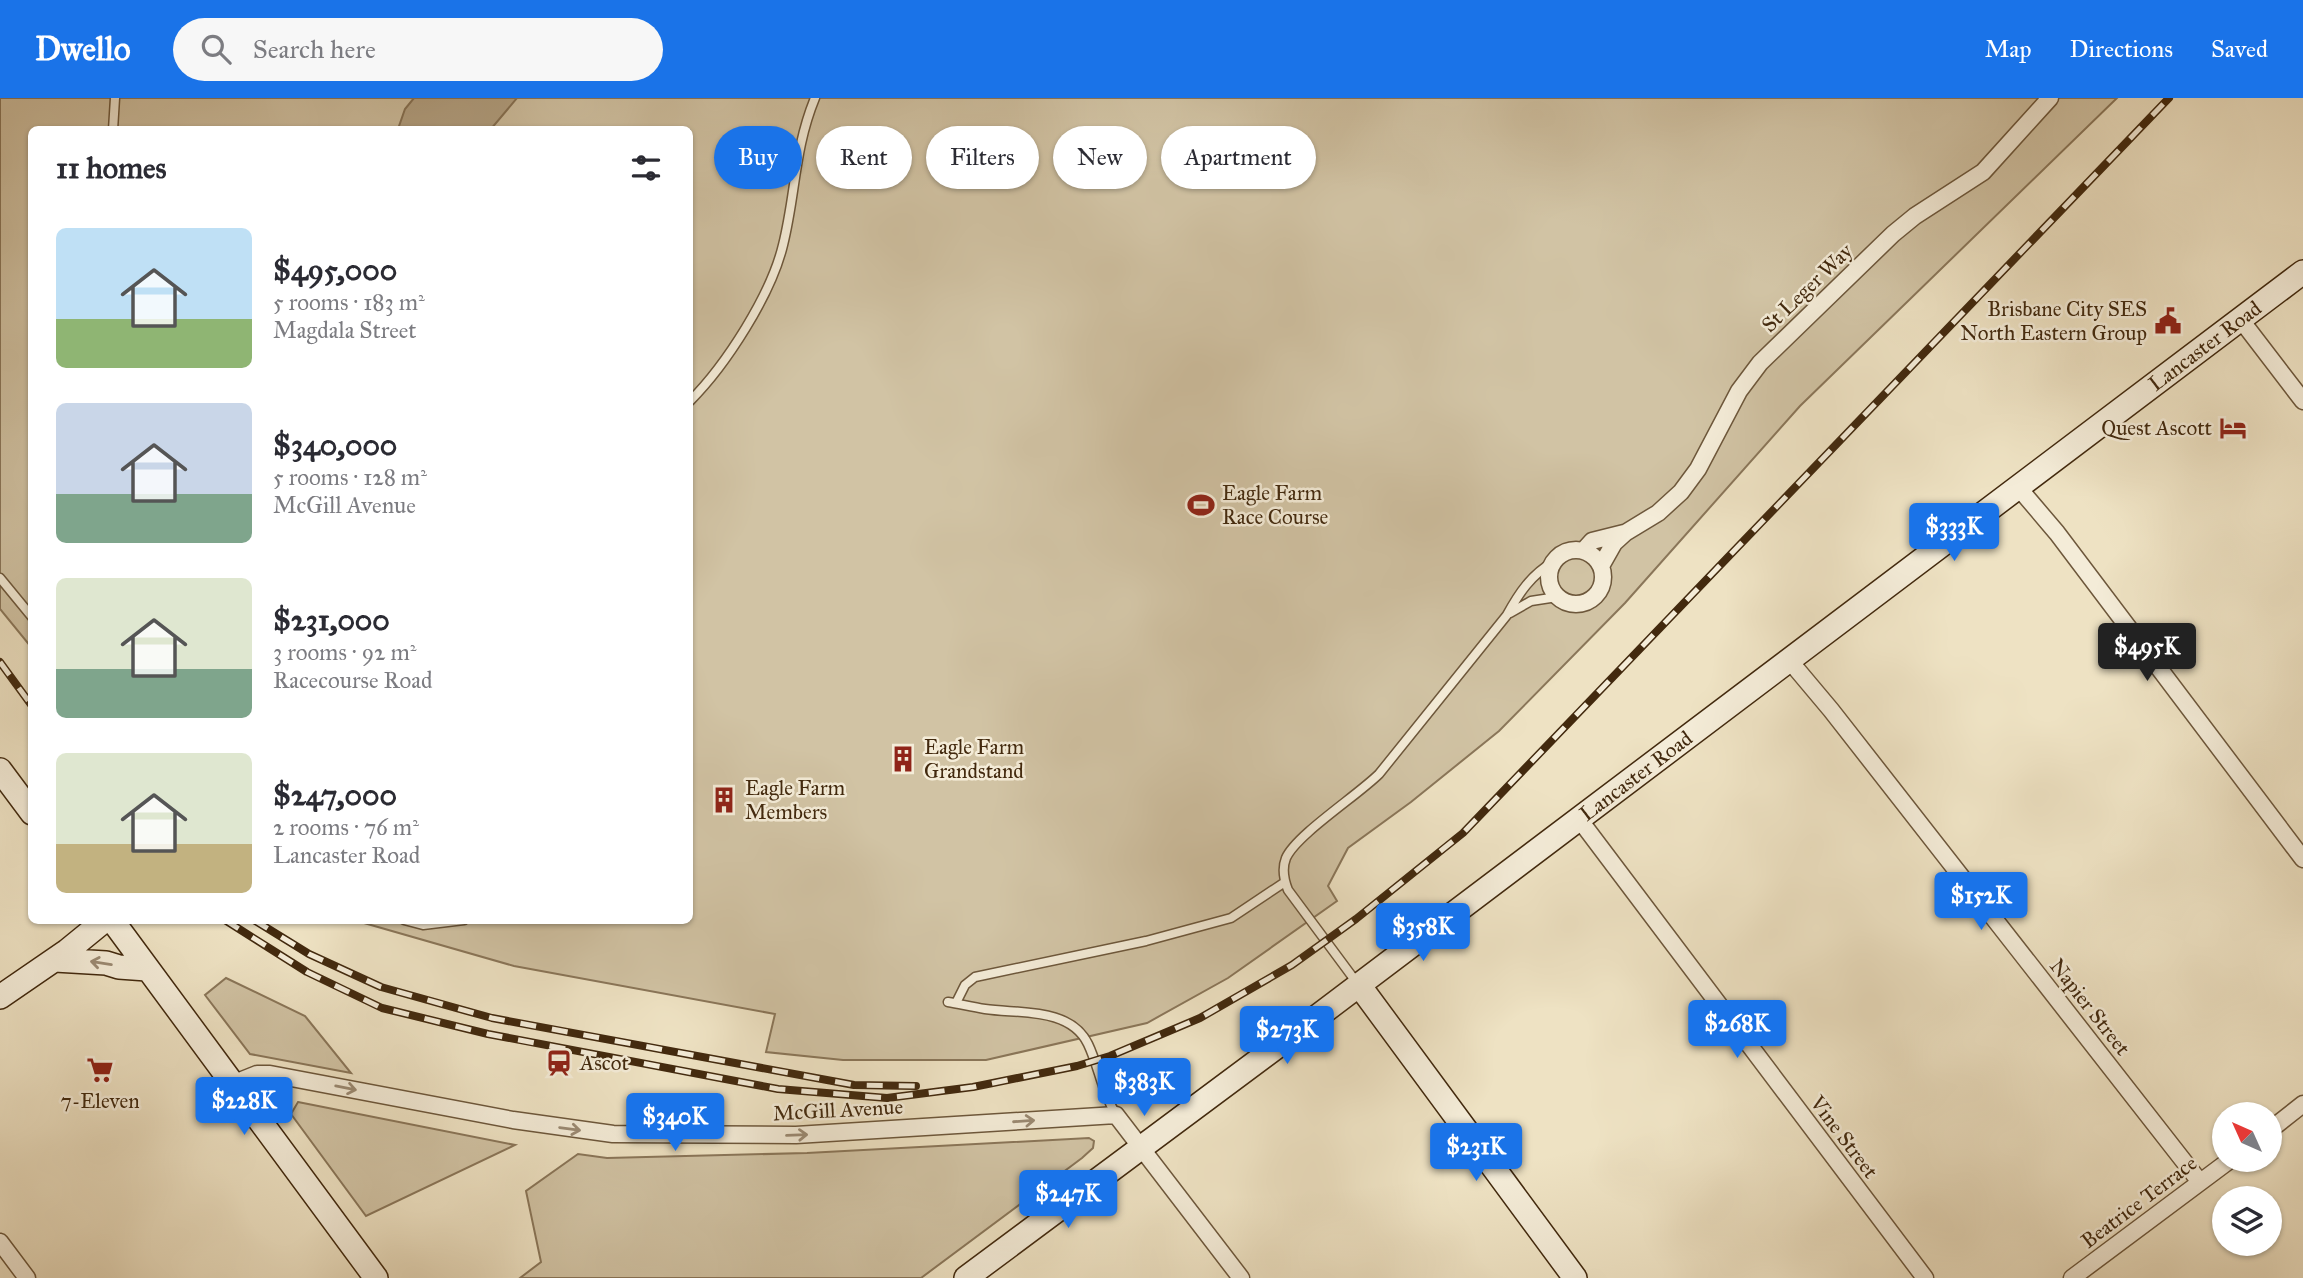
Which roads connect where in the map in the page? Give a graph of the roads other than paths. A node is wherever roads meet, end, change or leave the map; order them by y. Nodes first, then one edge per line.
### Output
1 (115, 98) edge
2 (815, 98) edge
3 (2050, 98) edge
4 (113, 126) edge
5 (2303, 272) edge
6 (2241, 320) junction
7 (693, 397) edge
8 (2303, 401) edge
9 (2018, 487) junction
10 (1625, 533) junction
11 (1583, 551) junction
12 (1553, 562) junction
13 (1601, 566) junction
14 (0, 578) edge
15 (1558, 597) junction
16 (28, 612) edge
17 (1507, 615) junction
18 (1789, 660) junction
19 (0, 770) edge
20 (28, 808) edge
21 (1579, 819) junction
22 (2303, 859) edge
23 (1285, 882) junction
24 (100, 924) edge
25 (115, 924) edge
26 (55, 960) junction
27 (146, 969) junction
28 (1359, 985) junction
29 (0, 998) edge
30 (232, 1084) junction
31 (2303, 1104) edge
32 (1116, 1115) junction
33 (2282, 1121) edge
34 (1143, 1147) junction
35 (2214, 1172) edge
36 (2200, 1182) junction
37 (0, 1242) edge
38 (27, 1278) edge
39 (376, 1278) edge
40 (967, 1278) edge
41 (1241, 1278) edge
42 (1575, 1278) edge
43 (1925, 1278) edge
44 (2072, 1278) edge

1 - 4 lane
2 - 7 lane
3 - 10 street, St Leger Way
5 - 6 main road, Lancaster Road
6 - 8 street
6 - 9 main road, Lancaster Road
9 - 18 main road, Lancaster Road
9 - 22 street
10 - 11 street, St Leger Way
10 - 13 street, St Leger Way
11 - 12 street
11 - 13 street
12 - 15 street
12 - 17 lane
13 - 15 street
14 - 16 lane
15 - 17 lane
17 - 23 lane
18 - 21 main road, Lancaster Road
18 - 36 street, Napier Street
19 - 20 main road
21 - 28 main road, Lancaster Road
21 - 43 street, Vine Street
23 - 28 lane
23 - 32 lane
24 - 26 main road
25 - 27 main road
27 -> 26 main road
26 - 29 main road
27 - 30 main road
28 - 34 main road, Lancaster Road
28 - 42 main road
30 -> 32 street, McGill Avenue
30 - 39 main road
31 - 33 street
32 - 34 street
34 - 40 main road, Lancaster Road
34 - 41 street
35 - 36 street, Beatrice Terrace
36 - 44 street, Beatrice Terrace
37 - 38 street

